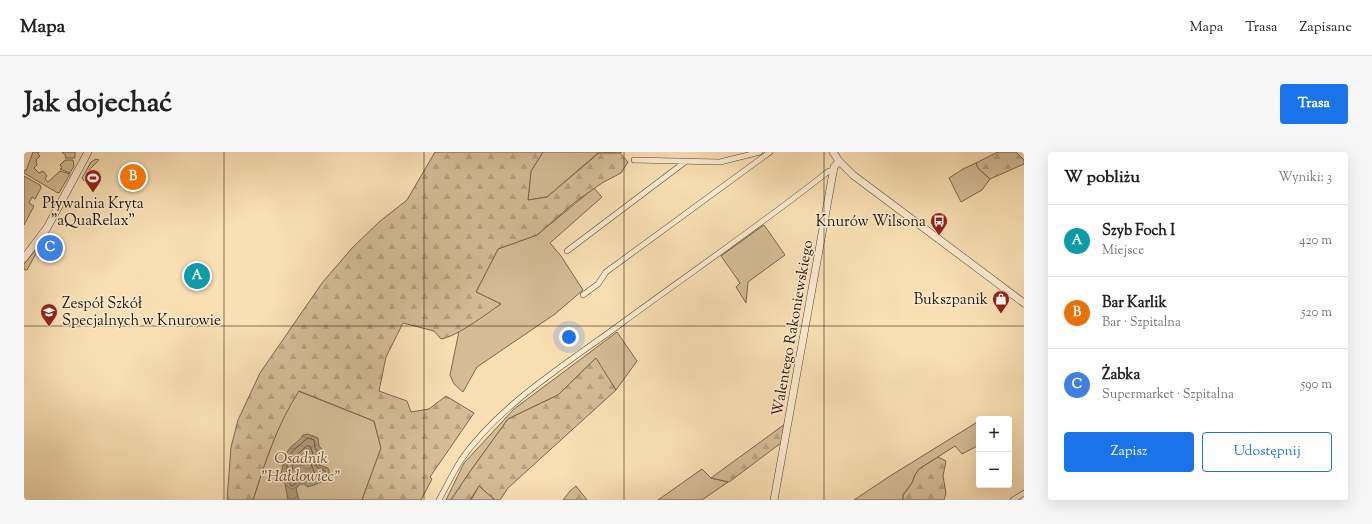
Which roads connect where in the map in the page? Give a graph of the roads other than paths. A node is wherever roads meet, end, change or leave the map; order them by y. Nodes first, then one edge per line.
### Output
1 (88, 152) edge
2 (760, 152) edge
3 (770, 152) edge
4 (833, 152) edge
5 (634, 160) dead end
6 (839, 161) junction
7 (685, 162) junction
8 (834, 171) junction
9 (567, 251) dead end
10 (24, 258) edge
11 (583, 295) dead end
12 (1024, 303) edge
13 (1024, 493) edge
14 (439, 500) edge
15 (774, 500) edge
16 (1013, 500) edge

1 - 10 street
2 - 7 street
3 - 11 street
4 - 6 street
5 - 7 street
6 - 8 street, Walentego Rakoniewskiego
6 - 12 street
7 - 9 street
8 - 14 street
8 - 15 street, Walentego Rakoniewskiego
13 - 16 street

